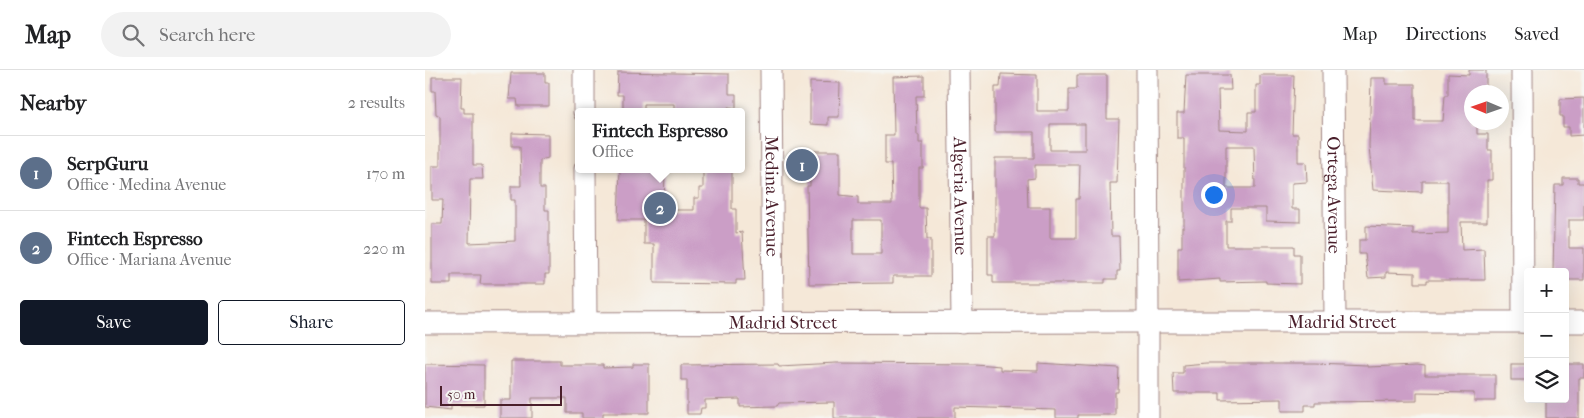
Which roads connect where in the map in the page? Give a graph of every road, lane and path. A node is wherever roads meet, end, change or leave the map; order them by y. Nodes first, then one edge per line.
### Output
1 (584, 70) edge
2 (771, 70) edge
3 (959, 70) edge
4 (1147, 70) edge
5 (1333, 70) edge
6 (1522, 70) edge
7 (584, 108) edge
8 (585, 173) edge
9 (1525, 313) edge
10 (1335, 321) junction
11 (586, 322) junction
12 (1148, 322) junction
13 (1524, 322) edge
14 (1569, 322) edge
15 (1584, 322) edge
16 (425, 323) edge
17 (773, 323) junction
18 (962, 323) junction
19 (1149, 418) edge

1 - 7 street
2 - 17 street, Medina Avenue
3 - 18 street, Algeria Avenue
4 - 12 street
5 - 10 street, Ortega Avenue
6 - 9 street
8 - 11 street
10 - 12 street, Madrid Street
10 - 13 street, Madrid Street
11 - 16 street, Madrid Street
11 - 17 street, Madrid Street
12 - 18 street, Madrid Street
12 - 19 street
14 - 15 street
17 - 18 street, Madrid Street

